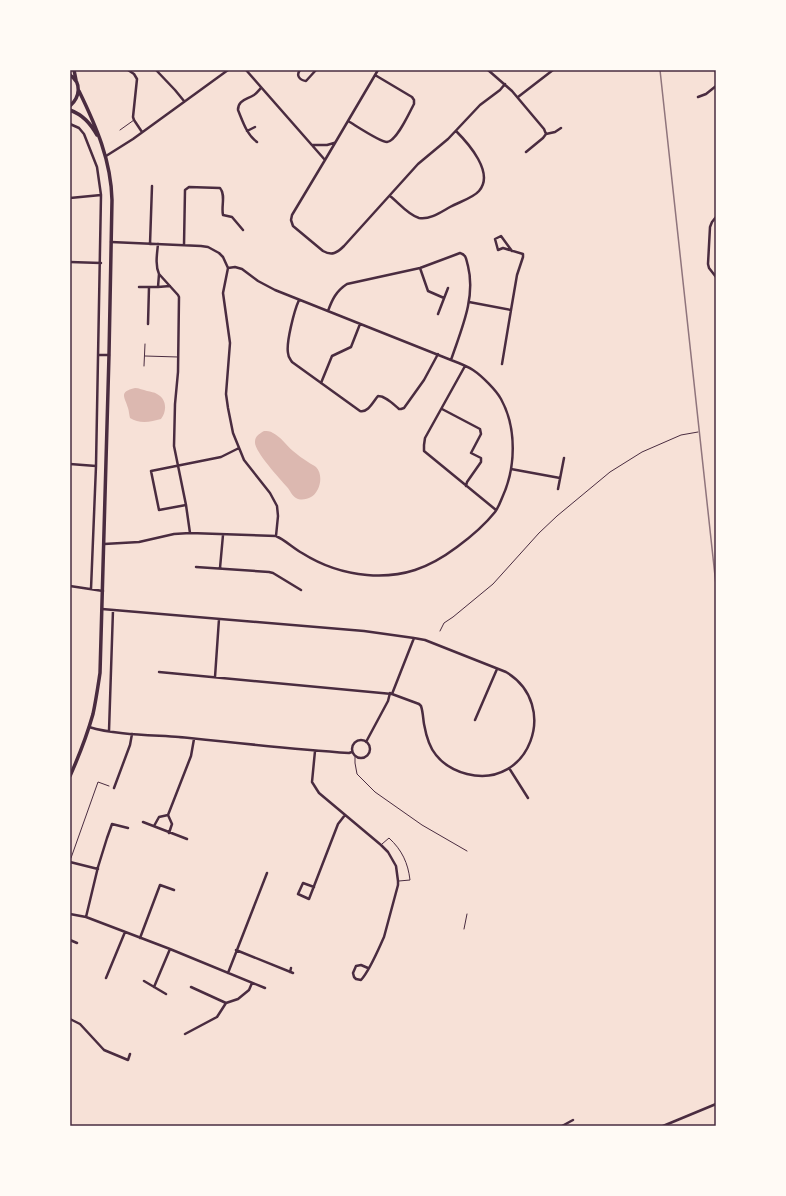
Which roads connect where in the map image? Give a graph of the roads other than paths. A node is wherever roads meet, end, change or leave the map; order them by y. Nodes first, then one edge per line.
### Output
1 (74, 70) edge
2 (128, 70) edge
3 (156, 70) edge
4 (228, 70) edge
5 (246, 70) edge
6 (300, 70) edge
7 (316, 70) edge
8 (378, 70) edge
9 (488, 70) edge
10 (553, 70) edge
11 (70, 75) edge
12 (375, 75) junction
13 (76, 81) junction
14 (505, 84) junction
15 (716, 86) edge
16 (261, 88) junction
17 (79, 91) junction
18 (518, 97) junction
19 (698, 97) dead end
20 (184, 101) junction
21 (70, 106) edge
22 (70, 110) edge
23 (134, 120) junction
24 (348, 121) junction
25 (70, 124) edge
26 (255, 127) dead end
27 (561, 128) dead end
28 (120, 130) dead end
29 (247, 131) junction
30 (456, 131) junction
31 (142, 132) junction
32 (546, 134) junction
33 (100, 141) junction
34 (257, 142) dead end
35 (335, 143) junction
36 (311, 145) junction
37 (526, 152) dead end
38 (106, 156) junction
39 (325, 160) junction
40 (152, 186) dead end
41 (101, 195) junction
42 (390, 196) junction
43 (70, 198) edge
44 (151, 211) junction
45 (157, 211) dead end
46 (716, 217) edge
47 (244, 230) dead end
48 (111, 242) junction
49 (150, 244) junction
50 (158, 244) junction
51 (184, 245) junction
52 (512, 251) junction
53 (70, 262) edge
54 (100, 262) junction
55 (228, 268) junction
56 (420, 268) junction
57 (159, 274) junction
58 (716, 277) edge
59 (170, 286) junction
60 (139, 287) dead end
61 (150, 287) junction
62 (158, 287) junction
63 (448, 288) dead end
64 (444, 298) junction
65 (299, 300) junction
66 (469, 302) junction
67 (511, 310) junction
68 (328, 311) junction
69 (438, 314) dead end
70 (148, 324) dead end
71 (360, 324) junction
72 (145, 344) dead end
73 (438, 354) junction
74 (98, 355) junction
75 (109, 355) junction
76 (145, 356) junction
77 (178, 356) junction
78 (451, 360) junction
79 (502, 364) dead end
80 (144, 366) dead end
81 (465, 366) junction
82 (321, 383) junction
83 (442, 409) junction
84 (239, 448) junction
85 (564, 458) dead end
86 (70, 464) edge
87 (178, 465) junction
88 (96, 466) junction
89 (511, 469) junction
90 (560, 478) junction
91 (466, 486) junction
92 (558, 488) dead end
93 (186, 505) junction
94 (496, 510) junction
95 (190, 533) junction
96 (223, 535) junction
97 (276, 536) junction
98 (104, 544) junction
99 (196, 567) dead end
100 (220, 568) junction
101 (70, 586) edge
102 (91, 589) junction
103 (301, 590) dead end
104 (103, 591) junction
105 (102, 609) junction
106 (113, 610) junction
107 (220, 619) junction
108 (414, 638) junction
109 (497, 669) junction
110 (159, 672) dead end
111 (215, 677) junction
112 (391, 694) junction
113 (476, 720) dead end
114 (89, 727) junction
115 (109, 731) junction
116 (132, 734) junction
117 (194, 739) junction
118 (366, 742) junction
119 (315, 751) junction
120 (352, 752) junction
121 (355, 757) junction
122 (509, 768) junction
123 (70, 776) edge
124 (114, 788) road end
125 (528, 798) dead end
126 (168, 815) junction
127 (346, 815) junction
128 (143, 822) dead end
129 (154, 826) junction
130 (128, 828) dead end
131 (170, 833) junction
132 (187, 839) dead end
133 (381, 845) junction
134 (467, 851) dead end
135 (70, 861) edge
136 (98, 869) junction
137 (268, 873) dead end
138 (398, 881) junction
139 (314, 887) junction
140 (174, 890) dead end
141 (70, 914) edge
142 (467, 914) dead end
143 (86, 917) junction
144 (70, 919) edge
145 (464, 928) dead end
146 (125, 932) junction
147 (140, 938) junction
148 (70, 940) edge
149 (77, 943) dead end
150 (170, 949) junction
151 (236, 950) junction
152 (291, 968) dead end
153 (368, 968) junction
154 (228, 972) junction
155 (290, 972) junction
156 (293, 974) dead end
157 (106, 978) dead end
158 (144, 980) dead end
159 (252, 983) junction
160 (154, 987) junction
161 (191, 987) dead end
162 (265, 988) dead end
163 (166, 994) dead end
164 (226, 1003) junction
165 (70, 1019) edge
166 (185, 1034) dead end
167 (130, 1054) dead end
168 (716, 1104) edge
169 (573, 1120) dead end
170 (562, 1126) edge
171 (663, 1126) edge

1 - 13 main road
2 - 23 street
3 - 20 street
4 - 20 street
5 - 16 street
6 - 7 street
8 - 12 street
9 - 14 street
10 - 18 street
11 - 13 main road
12 - 24 street
12 - 24 street
13 - 17 main road
14 - 18 street
14 - 30 street
15 - 19 street
16 - 29 street
16 - 36 street
17 - 21 main road
17 - 33 main road
18 - 32 street
20 - 31 street
22 - 33 main road
23 - 28 lane
23 - 31 street
24 - 35 street
25 - 41 street
26 - 29 street
27 - 32 street
29 - 34 street
30 - 42 street
30 - 42 street
31 - 38 street
32 - 37 street
33 - 38 main road
35 - 36 street
35 - 39 street
36 - 39 street
38 - 48 main road
39 - 42 street
40 - 44 street
41 - 43 street
41 - 54 street
44 - 45 street
44 - 49 street
46 - 58 street
47 - 51 street
48 - 49 street
48 - 75 main road
49 - 50 street
50 - 51 street
50 - 57 street
51 - 55 street
52 - 52 street
52 - 67 street
53 - 54 street
54 - 74 street
55 - 65 street
55 - 84 street
56 - 64 street
56 - 66 street
56 - 68 street
57 - 59 street
57 - 62 street
59 - 62 street
59 - 77 street
60 - 61 street
61 - 62 street
61 - 70 street
63 - 64 street
64 - 69 street
65 - 68 street
65 - 82 street
66 - 67 street
66 - 78 street
67 - 79 street
68 - 71 street
71 - 73 street
71 - 82 street
72 - 76 lane
73 - 78 street
73 - 82 street
74 - 75 street
74 - 88 street
75 - 98 main road
76 - 77 lane
76 - 80 lane
77 - 87 street
78 - 81 street
81 - 83 street
81 - 89 street
83 - 91 street
83 - 91 street
84 - 87 street
84 - 97 street
85 - 90 street
86 - 88 street
87 - 93 street
87 - 93 street
88 - 102 street
89 - 90 street
89 - 94 street
90 - 92 street
91 - 94 street
93 - 95 street
94 - 97 street
95 - 96 street
95 - 98 street
96 - 97 street
96 - 100 street
98 - 104 main road
99 - 100 street
100 - 103 street
101 - 102 street
102 - 104 street
104 - 105 main road
105 - 106 street
105 - 114 main road
106 - 107 street
106 - 115 street
107 - 108 street
107 - 111 street
108 - 109 street
108 - 112 street
109 - 113 street
109 - 122 street
110 - 111 street
111 - 112 street
112 - 118 street
112 - 122 street
114 - 115 street
114 - 123 main road
115 - 116 street
116 - 117 street
116 - 124 street
117 - 119 street
117 - 126 street
118 - 120 street
118 - 121 street
119 - 120 street
119 - 127 street
120 - 121 street
121 - 134 lane
122 - 125 street
126 - 129 street
126 - 131 street
127 - 133 street
127 - 139 street
128 - 129 street
129 - 131 street
130 - 136 street
131 - 132 street
133 - 138 street
133 - 138 lane
135 - 136 street
136 - 143 street
137 - 151 street
138 - 153 street
139 - 139 street
140 - 147 street
141 - 143 street
141 - 144 street
142 - 145 lane
143 - 146 street
146 - 147 street
146 - 157 street
147 - 150 street
148 - 149 street
150 - 154 street
150 - 160 street
151 - 154 street
151 - 155 street
152 - 155 street
153 - 153 street
154 - 159 street
155 - 156 street
158 - 160 street
159 - 162 street
159 - 164 street
160 - 163 street
161 - 164 street
164 - 166 street
165 - 167 street
168 - 171 street
169 - 170 street

